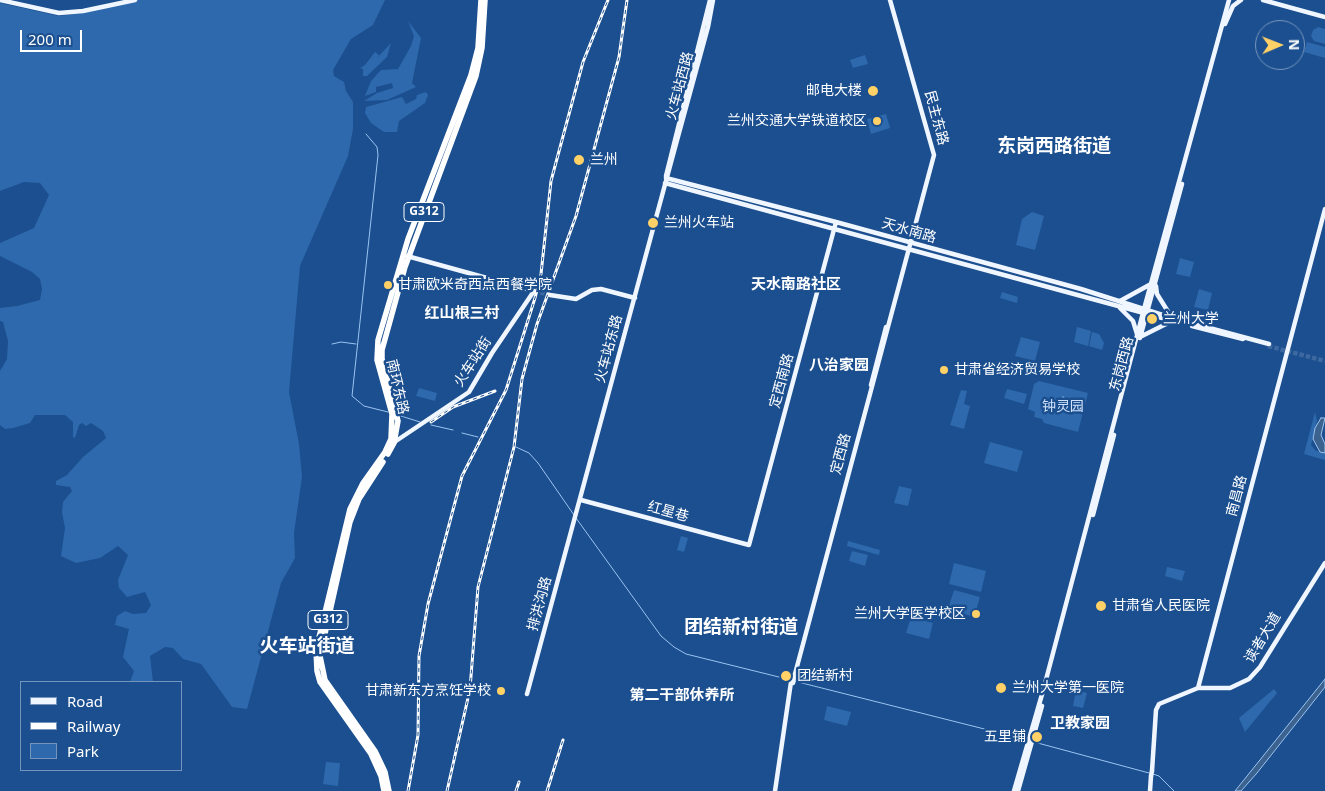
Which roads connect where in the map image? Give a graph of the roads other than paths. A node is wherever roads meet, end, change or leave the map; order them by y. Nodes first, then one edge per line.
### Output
1 (0, 0) edge
2 (135, 0) edge
3 (481, 0) edge
4 (485, 0) edge
5 (711, 0) edge
6 (889, 0) edge
7 (1231, 0) edge
8 (1242, 0) edge
9 (1263, 0) edge
10 (1325, 17) edge
11 (1224, 26) junction
12 (479, 54) junction
13 (666, 178) junction
14 (665, 184) junction
15 (687, 186) junction
16 (1325, 209) edge
17 (836, 222) junction
18 (833, 229) junction
19 (910, 243) junction
20 (908, 249) junction
21 (406, 255) junction
22 (1157, 277) junction
23 (1151, 284) junction
24 (550, 295) tunnel mouth
25 (635, 298) junction
26 (1120, 301) junction
27 (1120, 307) junction
28 (1146, 312) junction
29 (1172, 320) junction
30 (1139, 340) junction
31 (1269, 345) tunnel mouth
32 (392, 444) junction
33 (581, 500) junction
34 (576, 517) joint
35 (749, 546) joint
36 (1325, 563) edge
37 (1198, 688) junction
38 (527, 694) dead end
39 (384, 791) edge
40 (390, 791) edge
41 (776, 791) edge
42 (1016, 791) edge
43 (1150, 791) edge

1 - 2 main road
3 - 12 highway, 南环东路 / G312
4 - 12 highway, 南环东路 / G312
5 - 13 main road, 火车站西路
6 - 19 main road, 民主东路
7 - 11 main road, 东岗西路
7 - 23 main road, 东岗西路
8 - 11 main road
9 - 10 main road
11 - 22 main road, 东岗西路
12 - 21 highway, 南环东路 / G312
13 - 14 main road, 火车站西路
13 - 15 main road, 天水南路
14 - 15 main road, 天水南路
14 - 25 main road, 火车站东路
15 - 17 main road, 天水南路
15 - 18 main road, 天水南路
16 - 37 main road, 南昌路
17 - 18 main road, 定西南路
17 - 19 main road, 天水南路
18 - 20 main road, 天水南路
18 - 35 main road, 定西南路
19 - 20 main road, 定西路
19 - 26 main road, 天水南路
20 - 27 main road, 天水南路
20 - 41 main road, 定西路, bridge
21 - 32 highway, 南环东路 / G312
21 - 32 main road, 火车站街
22 - 28 main road, 东岗西路
22 - 29 main road
23 - 26 main road
23 - 28 main road, 东岗西路
24 - 25 main road
25 - 33 main road, 火车站东路
26 - 28 main road, 天水南路
27 - 28 main road, 天水南路
27 - 30 main road
28 - 29 main road
28 - 30 main road, 东岗西路
29 - 30 main road
29 - 31 main road
30 - 42 main road, 东岗西路
32 - 39 highway, 南环东路 / G312
32 - 40 highway, 南环东路 / G312
33 - 34 main road, 火车站东路
33 - 35 main road, 红星巷
34 - 38 main road, 排洪沟路
36 - 37 main road, 读者大道
37 - 43 main road

